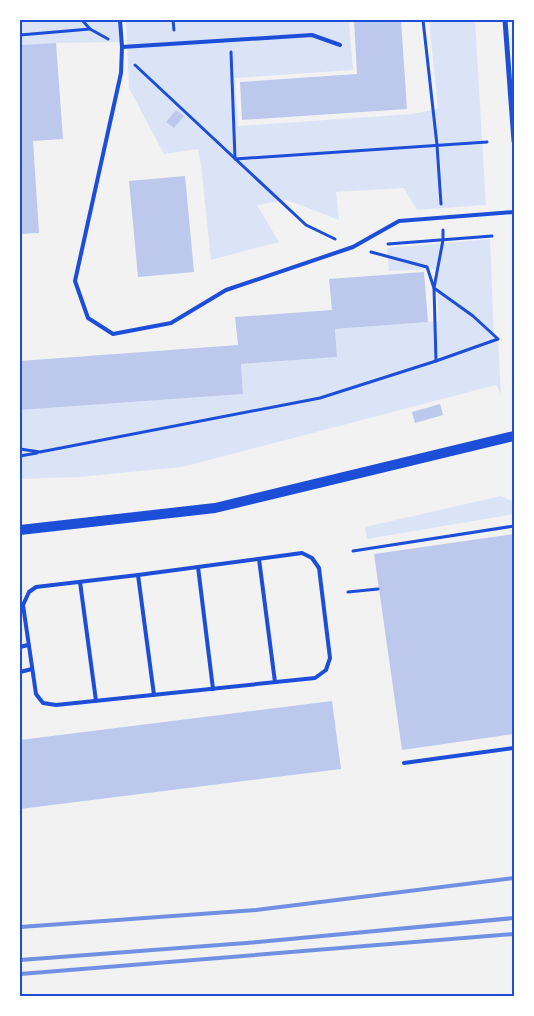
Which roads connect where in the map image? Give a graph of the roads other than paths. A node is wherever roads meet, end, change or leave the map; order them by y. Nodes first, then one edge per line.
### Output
1 (120, 20) edge
2 (505, 20) edge
3 (340, 45) dead end
4 (122, 47) junction
5 (514, 141) edge
6 (514, 212) edge
7 (514, 436) edge
8 (20, 530) edge
9 (259, 559) junction
10 (198, 567) junction
11 (138, 575) junction
12 (80, 582) junction
13 (28, 645) junction
14 (20, 646) edge
15 (32, 670) junction
16 (20, 672) edge
17 (276, 682) junction
18 (213, 689) junction
19 (154, 695) junction
20 (96, 701) junction
21 (514, 748) edge
22 (404, 763) dead end

1 - 4 lane
2 - 5 street
3 - 4 lane
4 - 6 lane
7 - 8 main road
9 - 10 lane
9 - 17 lane
9 - 17 lane
10 - 11 lane
10 - 18 lane
11 - 12 lane
11 - 19 lane
12 - 13 lane
12 - 20 lane
13 - 14 lane
13 - 15 lane
15 - 16 lane
15 - 20 lane
17 - 18 lane
18 - 19 lane
19 - 20 lane
21 - 22 lane

